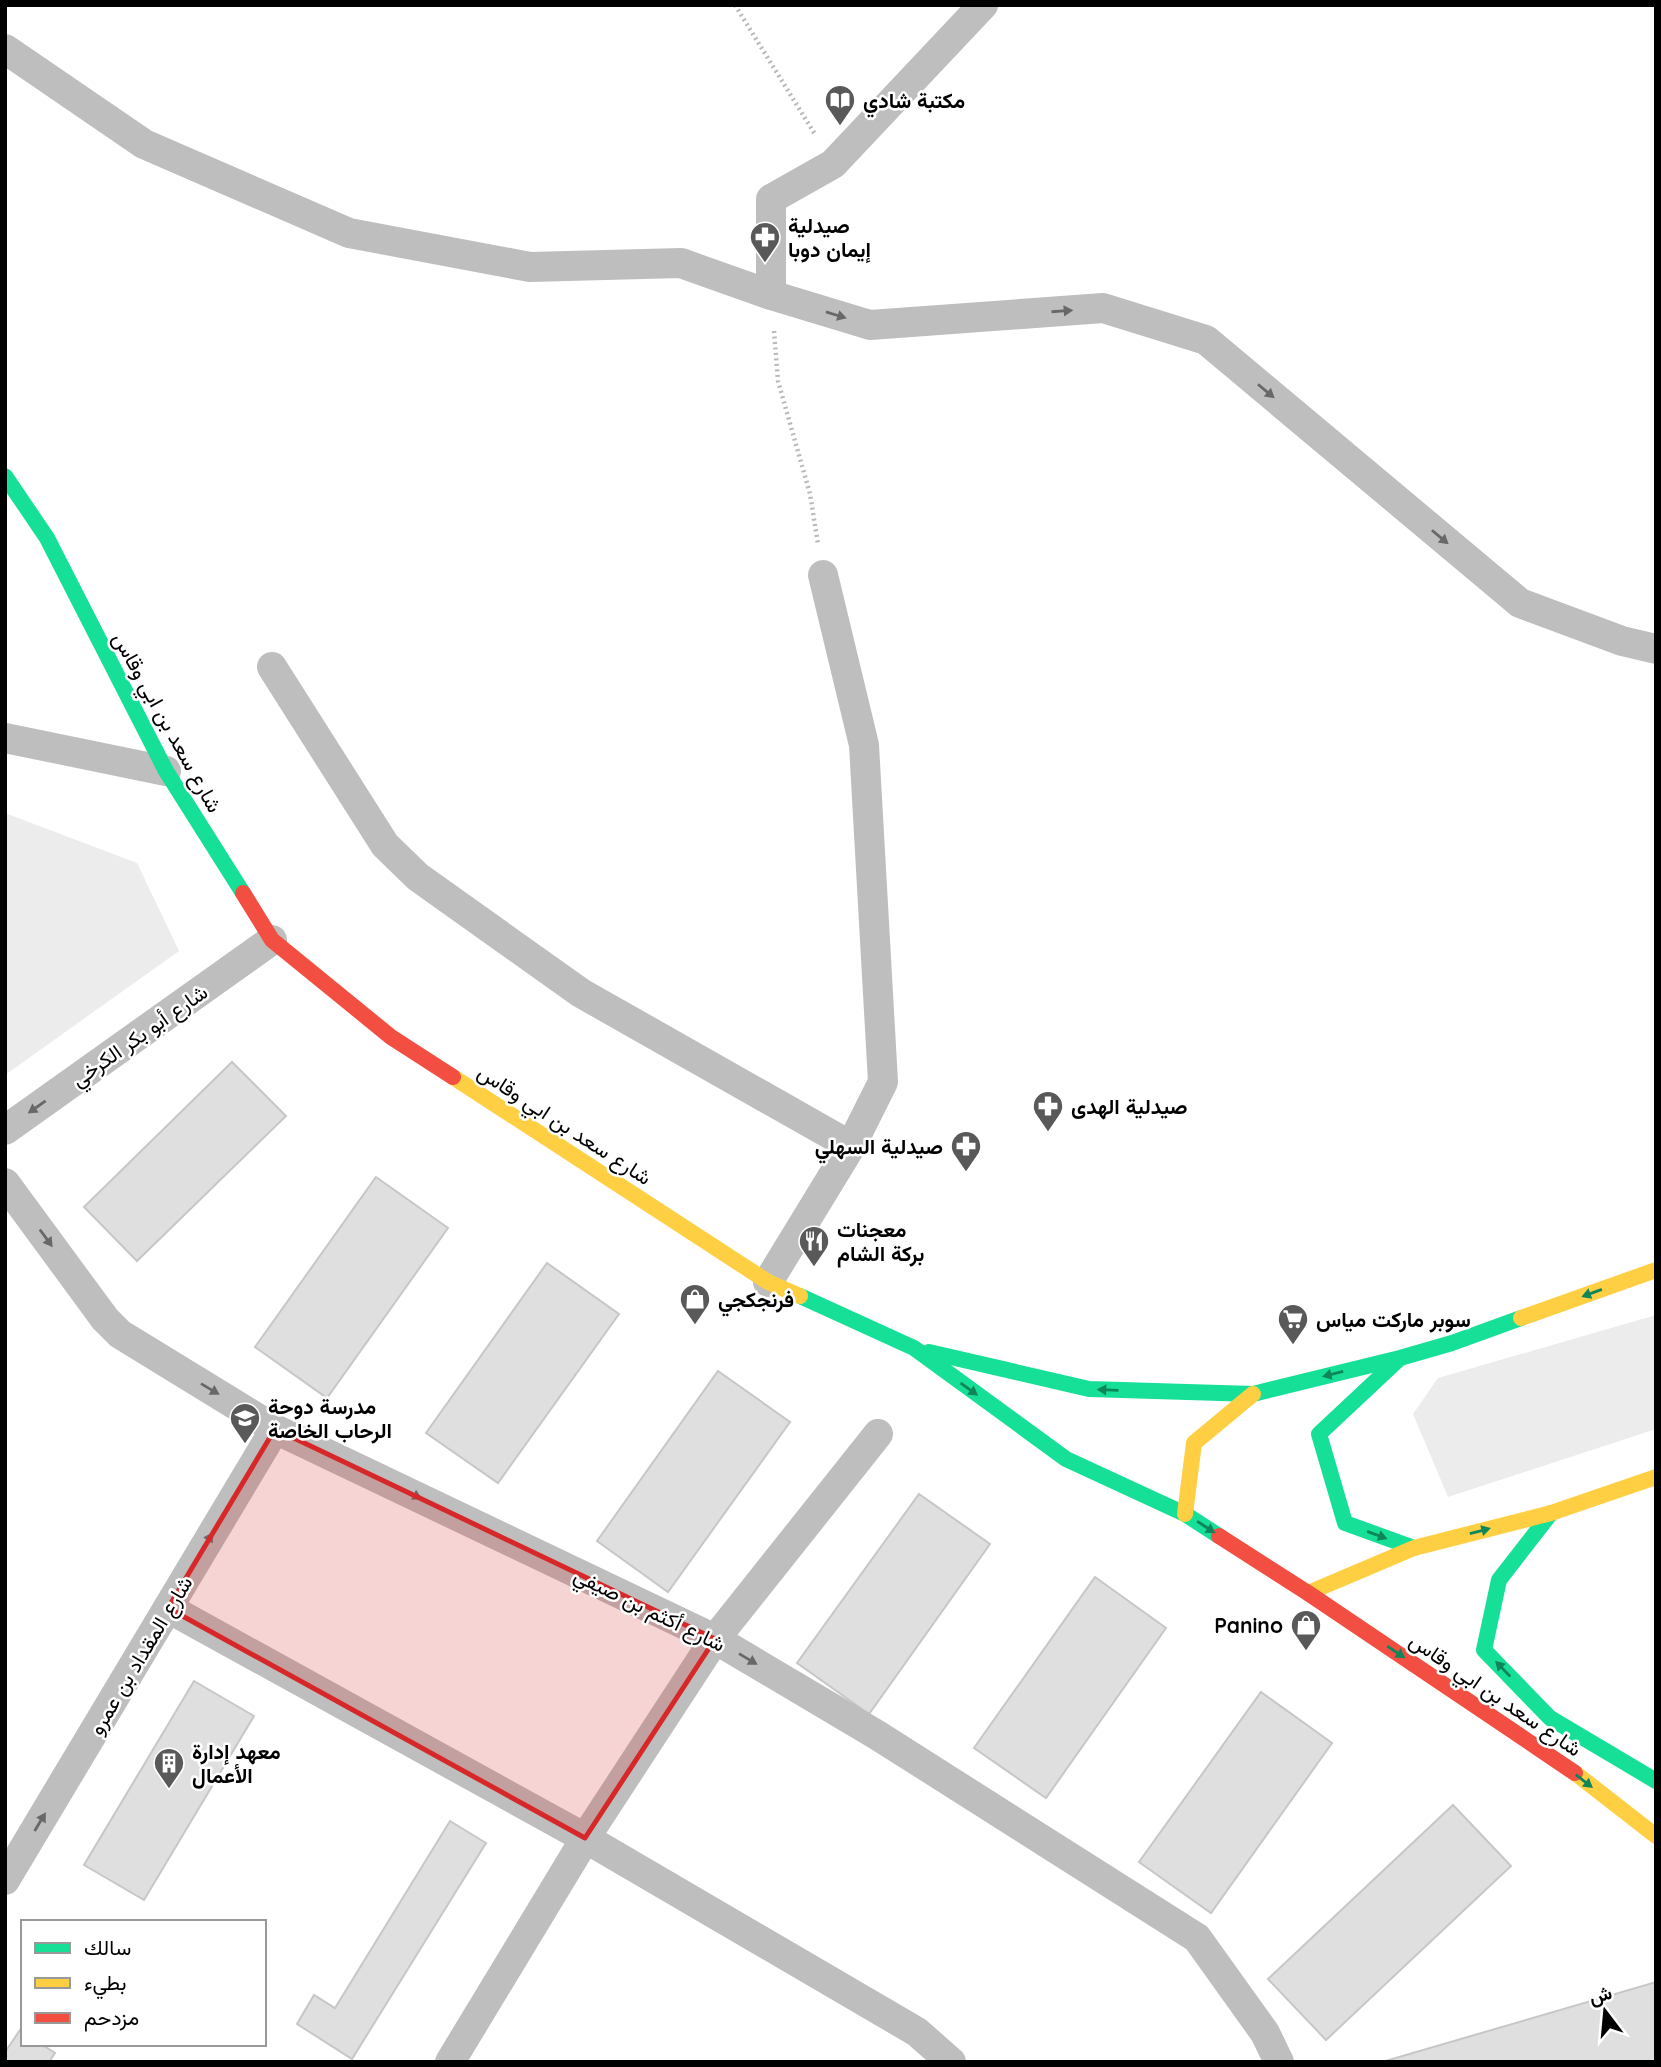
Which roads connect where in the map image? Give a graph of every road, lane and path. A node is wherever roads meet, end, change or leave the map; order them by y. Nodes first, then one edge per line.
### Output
1 (735, 5) edge
2 (983, 5) edge
3 (5, 49) edge
4 (833, 164) junction
5 (771, 295) junction
6 (5, 476) edge
7 (823, 575) joint
8 (1656, 649) edge
9 (272, 667) dead end
10 (5, 738) edge
11 (166, 771) junction
12 (272, 940) junction
13 (5, 1130) edge
14 (851, 1146) junction
15 (5, 1183) edge
16 (1656, 1270) edge
17 (768, 1282) junction
18 (914, 1348) junction
19 (1400, 1358) junction
20 (1253, 1394) junction
21 (275, 1429) junction
22 (877, 1434) dead end
23 (1656, 1477) edge
24 (1551, 1513) junction
25 (1185, 1514) junction
26 (1414, 1548) junction
27 (1308, 1593) junction
28 (168, 1608) junction
29 (715, 1639) junction
30 (1656, 1781) edge
31 (1656, 1836) edge
32 (585, 1838) junction
33 (5, 1880) edge
34 (450, 2062) edge
35 (951, 2062) edge
36 (1279, 2062) edge

1 - 4 path
2 - 4 street
3 - 5 street
4 - 5 street
5 - 7 path
5 -> 8 street
6 - 11 street, شارع سعد بن ابي وقاس
7 - 14 street
9 - 14 street
10 - 11 street
11 - 12 street, شارع سعد بن ابي وقاس
12 -> 13 street, شارع أبو بكر الكرخي
12 - 17 street, شارع سعد بن ابي وقاس
14 - 17 street
15 -> 21 street, شارع أكثم بن صيفي
16 -> 19 street
17 - 18 street, شارع سعد بن ابي وقاس
20 -> 18 street
18 -> 25 street, شارع سعد بن ابي وقاس
19 -> 20 street
19 -> 26 street
20 - 25 street
28 -> 21 street, شارع المقداد بن عمرو
21 -> 29 street, شارع أكثم بن صيفي
22 - 29 street
23 - 24 street
26 -> 24 street
30 -> 24 street, شارع سعد بن ابي وقاس
25 -> 27 street, شارع سعد بن ابي وقاس
26 - 27 street
27 -> 31 street, شارع سعد بن ابي وقاس
28 - 32 street
33 -> 28 street, شارع المقداد بن عمرو
29 - 32 street
29 -> 36 street, شارع أكثم بن صيفي
32 - 34 street
32 - 35 street

